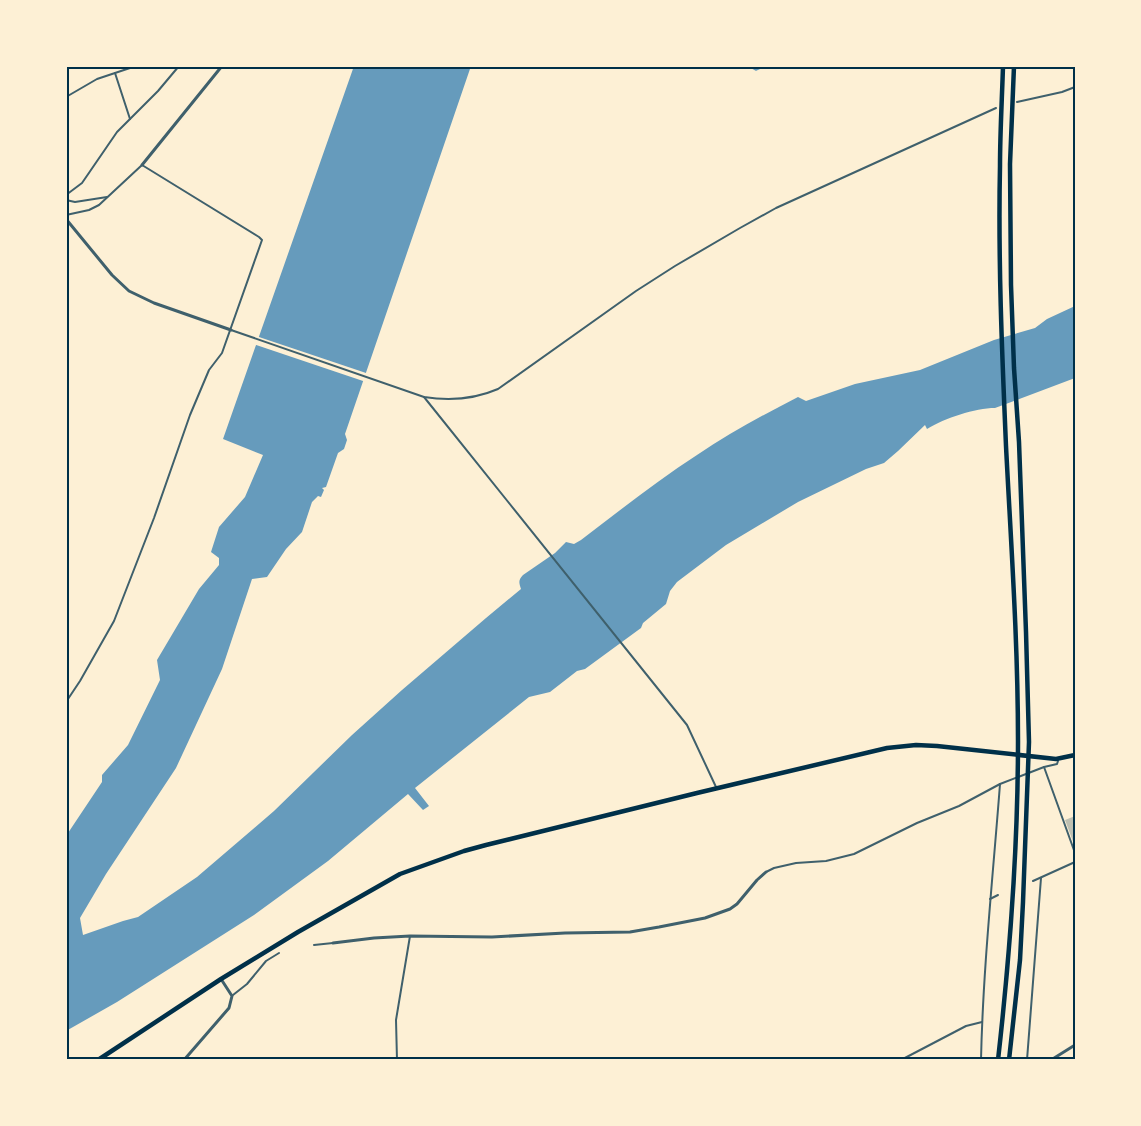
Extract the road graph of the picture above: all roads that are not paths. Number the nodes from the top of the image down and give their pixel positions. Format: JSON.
{"nodes":[{"id":1,"x":136,"y":66,"type":"edge"},
{"id":2,"x":179,"y":66,"type":"edge"},
{"id":3,"x":222,"y":66,"type":"edge"},
{"id":4,"x":1003,"y":66,"type":"edge"},
{"id":5,"x":1014,"y":66,"type":"edge"},
{"id":6,"x":115,"y":72,"type":"junction"},
{"id":7,"x":1075,"y":87,"type":"edge"},
{"id":8,"x":66,"y":97,"type":"edge"},
{"id":9,"x":1017,"y":102,"type":"dead end"},
{"id":10,"x":996,"y":108,"type":"dead end"},
{"id":11,"x":130,"y":119,"type":"junction"},
{"id":12,"x":142,"y":165,"type":"junction"},
{"id":13,"x":66,"y":195,"type":"edge"},
{"id":14,"x":110,"y":197,"type":"junction"},
{"id":15,"x":66,"y":200,"type":"edge"},
{"id":16,"x":66,"y":217,"type":"edge"},
{"id":17,"x":231,"y":330,"type":"junction"},
{"id":18,"x":424,"y":397,"type":"junction"},
{"id":19,"x":66,"y":702,"type":"edge"},
{"id":20,"x":1075,"y":755,"type":"edge"},
{"id":21,"x":1059,"y":758,"type":"junction"},
{"id":22,"x":1044,"y":767,"type":"junction"},
{"id":23,"x":1000,"y":784,"type":"junction"},
{"id":24,"x":717,"y":788,"type":"junction"},
{"id":25,"x":1075,"y":853,"type":"edge"},
{"id":26,"x":1075,"y":862,"type":"edge"},
{"id":27,"x":766,"y":872,"type":"joint"},
{"id":28,"x":1041,"y":878,"type":"junction"},
{"id":29,"x":1033,"y":880,"type":"dead end"},
{"id":30,"x":998,"y":895,"type":"dead end"},
{"id":31,"x":990,"y":899,"type":"junction"},
{"id":32,"x":410,"y":936,"type":"junction"},
{"id":33,"x":333,"y":943,"type":"joint"},
{"id":34,"x":314,"y":945,"type":"dead end"},
{"id":35,"x":279,"y":953,"type":"dead end"},
{"id":36,"x":221,"y":979,"type":"junction"},
{"id":37,"x":232,"y":996,"type":"junction"},
{"id":38,"x":1033,"y":999,"type":"junction"},
{"id":39,"x":1028,"y":1001,"type":"dead end"},
{"id":40,"x":982,"y":1022,"type":"junction"},
{"id":41,"x":1075,"y":1045,"type":"edge"},
{"id":42,"x":98,"y":1060,"type":"edge"},
{"id":43,"x":184,"y":1060,"type":"edge"},
{"id":44,"x":397,"y":1060,"type":"edge"},
{"id":45,"x":901,"y":1060,"type":"edge"},
{"id":46,"x":981,"y":1060,"type":"edge"},
{"id":47,"x":998,"y":1060,"type":"edge"},
{"id":48,"x":1009,"y":1060,"type":"edge"},
{"id":49,"x":1028,"y":1060,"type":"edge"},
{"id":50,"x":1051,"y":1060,"type":"edge"}],
"edges":[{"from":1,"to":6,"type":"street"},
{"from":2,"to":11,"type":"street"},
{"from":3,"to":12,"type":"street"},
{"from":4,"to":47,"type":"highway"},
{"from":5,"to":48,"type":"highway"},
{"from":6,"to":8,"type":"street"},
{"from":6,"to":11,"type":"street"},
{"from":7,"to":9,"type":"street"},
{"from":10,"to":18,"type":"street"},
{"from":11,"to":13,"type":"street"},
{"from":12,"to":14,"type":"street"},
{"from":12,"to":17,"type":"street"},
{"from":14,"to":15,"type":"street"},
{"from":14,"to":16,"type":"street"},
{"from":16,"to":17,"type":"street"},
{"from":17,"to":18,"type":"street"},
{"from":17,"to":19,"type":"street"},
{"from":18,"to":24,"type":"street"},
{"from":20,"to":21,"type":"highway"},
{"from":21,"to":22,"type":"street"},
{"from":21,"to":24,"type":"highway"},
{"from":22,"to":23,"type":"street"},
{"from":22,"to":25,"type":"street"},
{"from":23,"to":27,"type":"street"},
{"from":23,"to":31,"type":"street"},
{"from":24,"to":36,"type":"highway"},
{"from":26,"to":28,"type":"street"},
{"from":27,"to":32,"type":"street"},
{"from":28,"to":29,"type":"street"},
{"from":28,"to":38,"type":"street"},
{"from":30,"to":31,"type":"street"},
{"from":31,"to":40,"type":"street"},
{"from":32,"to":33,"type":"street"},
{"from":32,"to":44,"type":"street"},
{"from":33,"to":34,"type":"street"},
{"from":35,"to":37,"type":"street"},
{"from":36,"to":37,"type":"street"},
{"from":36,"to":42,"type":"highway"},
{"from":37,"to":43,"type":"street"},
{"from":38,"to":39,"type":"street"},
{"from":38,"to":49,"type":"street"},
{"from":40,"to":45,"type":"street"},
{"from":40,"to":46,"type":"street"},
{"from":41,"to":50,"type":"street"}]}
